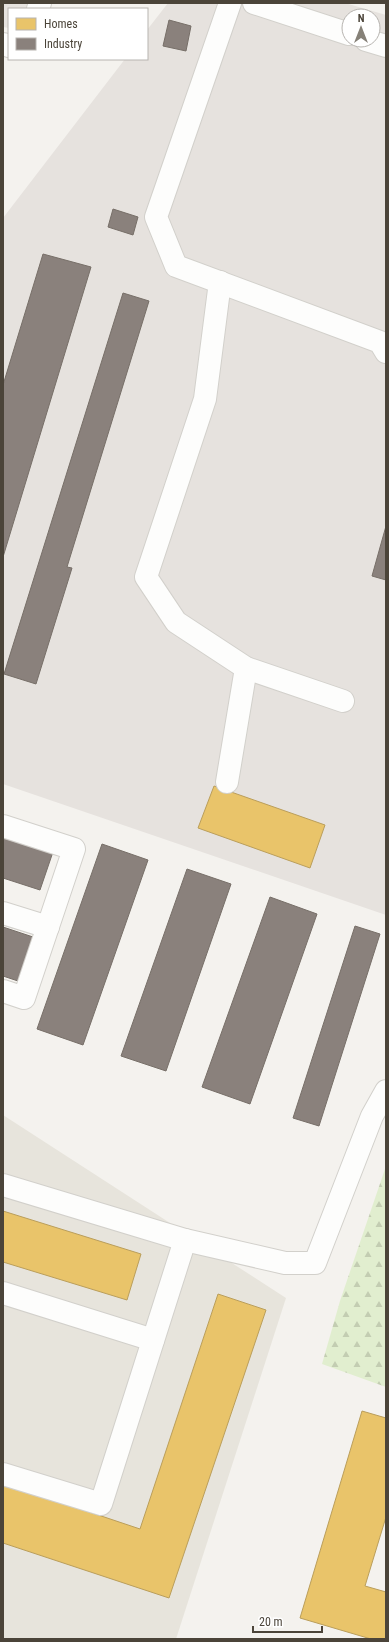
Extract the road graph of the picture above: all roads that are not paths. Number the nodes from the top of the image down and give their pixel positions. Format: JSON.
{"nodes":[{"id":1,"x":230,"y":3,"type":"edge"},
{"id":2,"x":254,"y":3,"type":"edge"},
{"id":3,"x":341,"y":31,"type":"edge"},
{"id":4,"x":220,"y":282,"type":"junction"},
{"id":5,"x":386,"y":352,"type":"edge"},
{"id":6,"x":246,"y":668,"type":"junction"},
{"id":7,"x":343,"y":701,"type":"dead end"},
{"id":8,"x":227,"y":782,"type":"dead end"},
{"id":9,"x":3,"y":826,"type":"edge"},
{"id":10,"x":3,"y":913,"type":"edge"},
{"id":11,"x":48,"y":927,"type":"junction"},
{"id":12,"x":3,"y":991,"type":"edge"},
{"id":13,"x":386,"y":1091,"type":"edge"},
{"id":14,"x":3,"y":1186,"type":"edge"},
{"id":15,"x":184,"y":1240,"type":"junction"},
{"id":16,"x":3,"y":1293,"type":"edge"},
{"id":17,"x":153,"y":1340,"type":"junction"},
{"id":18,"x":3,"y":1474,"type":"edge"}],
"edges":[{"from":1,"to":4,"type":"street"},
{"from":2,"to":3,"type":"street"},
{"from":4,"to":5,"type":"street"},
{"from":4,"to":6,"type":"street"},
{"from":6,"to":7,"type":"street"},
{"from":6,"to":8,"type":"street"},
{"from":9,"to":11,"type":"street"},
{"from":10,"to":11,"type":"street"},
{"from":11,"to":12,"type":"street"},
{"from":13,"to":15,"type":"street"},
{"from":14,"to":15,"type":"street"},
{"from":15,"to":17,"type":"street"},
{"from":16,"to":17,"type":"street"},
{"from":17,"to":18,"type":"street"}]}
